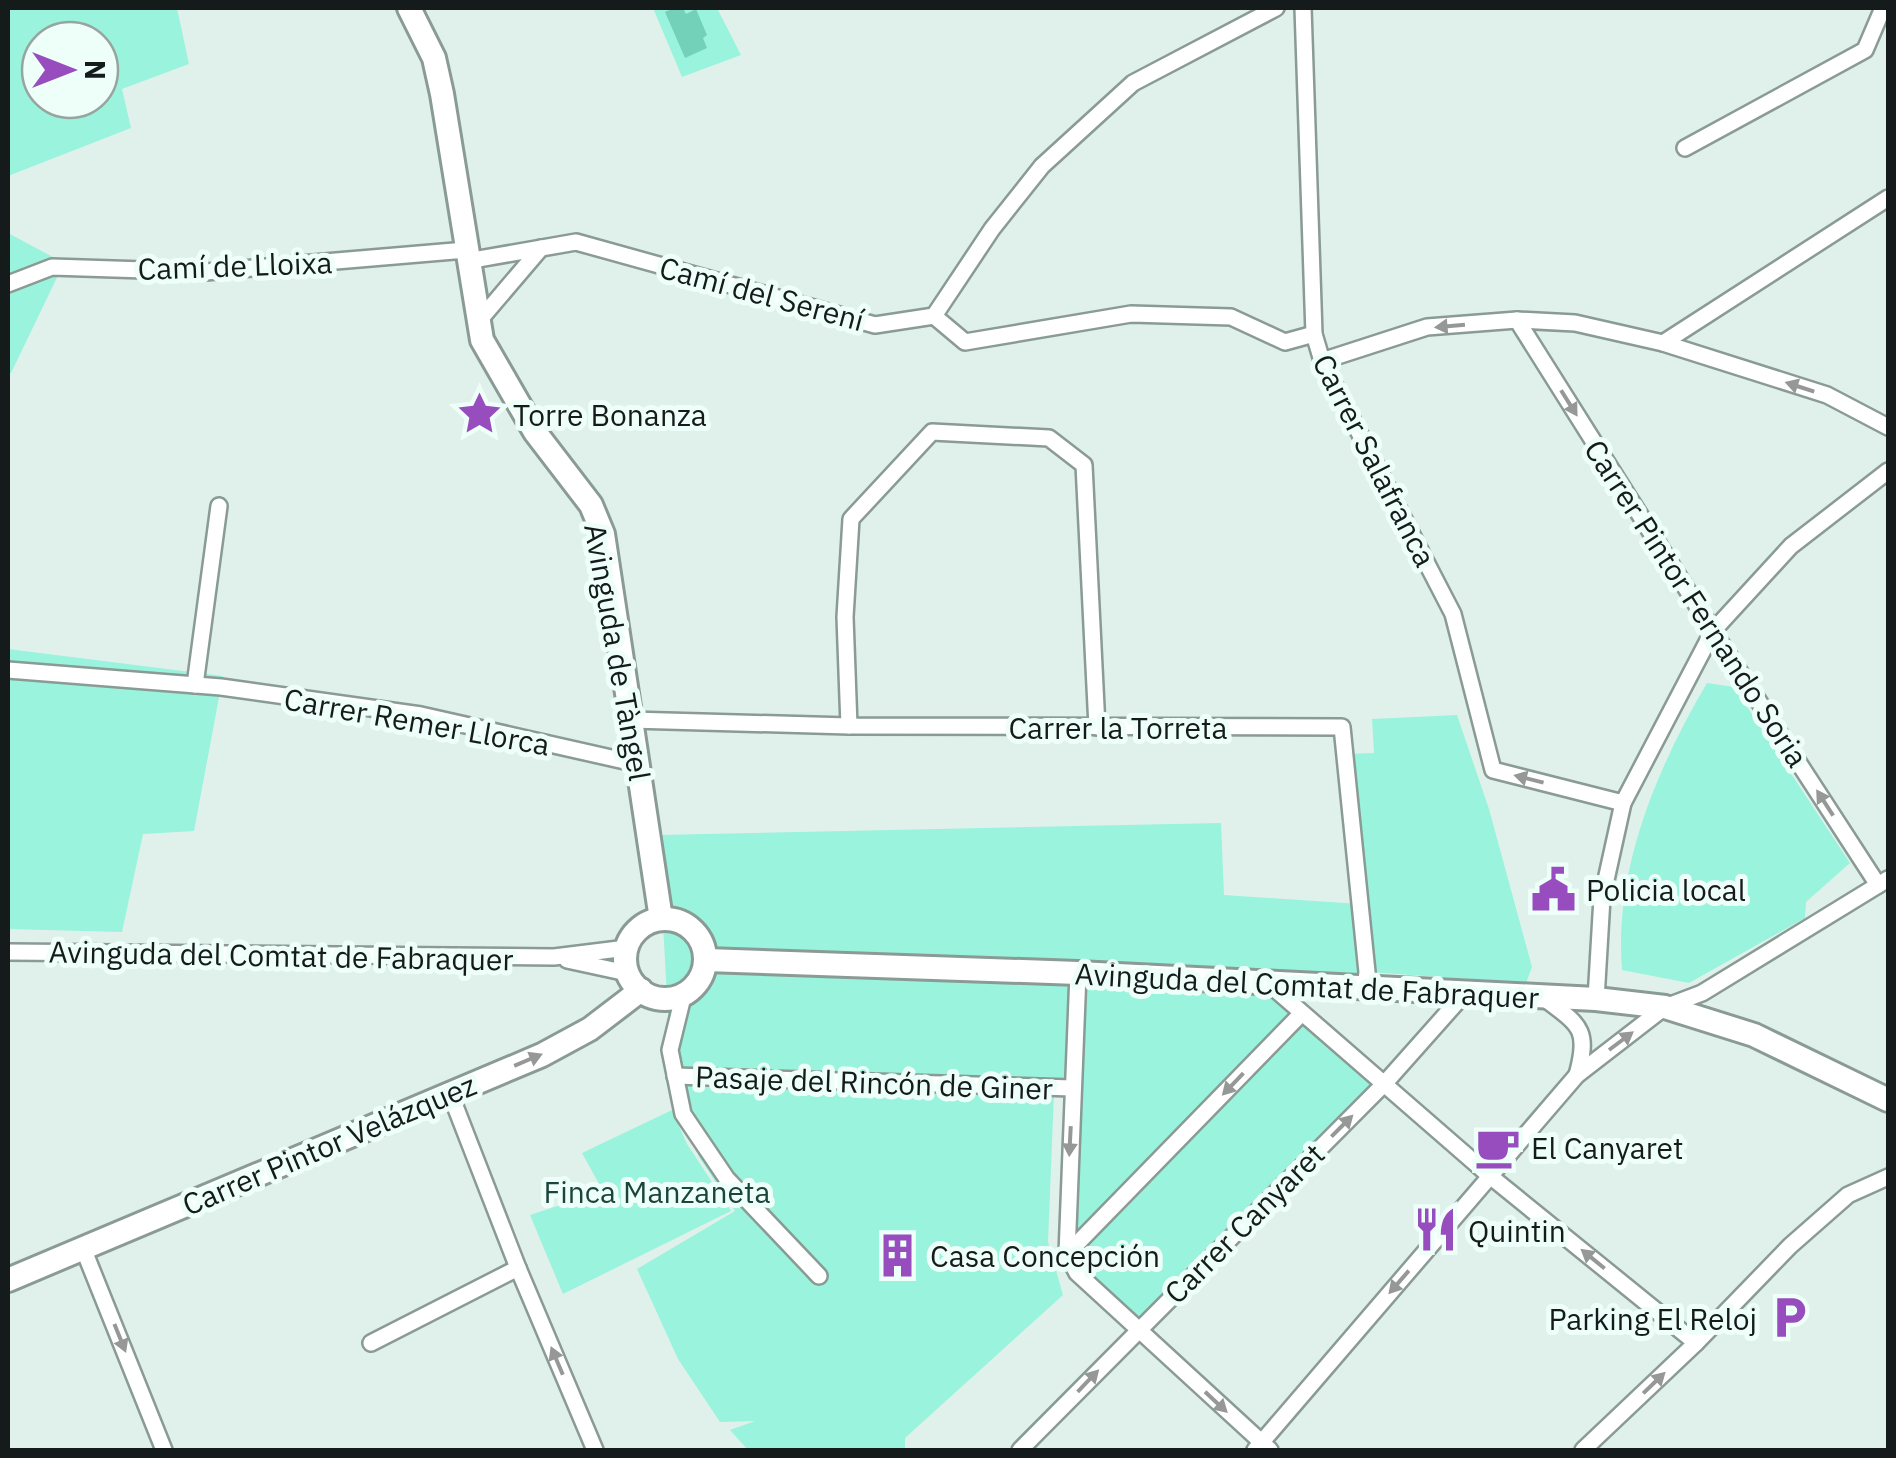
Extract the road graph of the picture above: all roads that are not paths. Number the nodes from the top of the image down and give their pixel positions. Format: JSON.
{"nodes":[{"id":1,"x":409,"y":8,"type":"edge"},
{"id":2,"x":1276,"y":8,"type":"edge"},
{"id":3,"x":1303,"y":8,"type":"edge"},
{"id":4,"x":1883,"y":8,"type":"edge"},
{"id":5,"x":1685,"y":148,"type":"dead end"},
{"id":6,"x":1888,"y":198,"type":"edge"},
{"id":7,"x":541,"y":248,"type":"junction"},
{"id":8,"x":467,"y":255,"type":"junction"},
{"id":9,"x":8,"y":284,"type":"edge"},
{"id":10,"x":934,"y":316,"type":"junction"},
{"id":11,"x":1517,"y":320,"type":"junction"},
{"id":12,"x":478,"y":322,"type":"junction"},
{"id":13,"x":1314,"y":334,"type":"junction"},
{"id":14,"x":1663,"y":342,"type":"junction"},
{"id":15,"x":1322,"y":361,"type":"junction"},
{"id":16,"x":1888,"y":427,"type":"edge"},
{"id":17,"x":1887,"y":474,"type":"edge"},
{"id":18,"x":220,"y":506,"type":"dead end"},
{"id":19,"x":1713,"y":632,"type":"junction"},
{"id":20,"x":8,"y":670,"type":"edge"},
{"id":21,"x":195,"y":685,"type":"junction"},
{"id":22,"x":631,"y":720,"type":"junction"},
{"id":23,"x":849,"y":726,"type":"junction"},
{"id":24,"x":1096,"y":727,"type":"junction"},
{"id":25,"x":638,"y":764,"type":"junction"},
{"id":26,"x":1623,"y":803,"type":"junction"},
{"id":27,"x":1883,"y":882,"type":"edge"},
{"id":28,"x":661,"y":918,"type":"junction"},
{"id":29,"x":627,"y":948,"type":"junction"},
{"id":30,"x":8,"y":952,"type":"edge"},
{"id":31,"x":554,"y":958,"type":"junction"},
{"id":32,"x":706,"y":960,"type":"junction"},
{"id":33,"x":1078,"y":974,"type":"junction"},
{"id":34,"x":634,"y":982,"type":"junction"},
{"id":35,"x":1268,"y":983,"type":"junction"},
{"id":36,"x":1364,"y":988,"type":"junction"},
{"id":37,"x":1465,"y":993,"type":"junction"},
{"id":38,"x":1542,"y":996,"type":"junction"},
{"id":39,"x":683,"y":997,"type":"junction"},
{"id":40,"x":1596,"y":999,"type":"junction"},
{"id":41,"x":1666,"y":1007,"type":"junction"},
{"id":42,"x":1301,"y":1014,"type":"junction"},
{"id":43,"x":1577,"y":1075,"type":"junction"},
{"id":44,"x":675,"y":1076,"type":"junction"},
{"id":45,"x":1384,"y":1083,"type":"junction"},
{"id":46,"x":1072,"y":1088,"type":"junction"},
{"id":47,"x":450,"y":1093,"type":"junction"},
{"id":48,"x":1888,"y":1100,"type":"edge"},
{"id":49,"x":1490,"y":1176,"type":"junction"},
{"id":50,"x":1888,"y":1176,"type":"edge"},
{"id":51,"x":84,"y":1248,"type":"junction"},
{"id":52,"x":1066,"y":1254,"type":"junction"},
{"id":53,"x":518,"y":1268,"type":"junction"},
{"id":54,"x":819,"y":1276,"type":"dead end"},
{"id":55,"x":8,"y":1280,"type":"edge"},
{"id":56,"x":1138,"y":1330,"type":"junction"},
{"id":57,"x":1696,"y":1342,"type":"junction"},
{"id":58,"x":370,"y":1343,"type":"dead end"},
{"id":59,"x":1262,"y":1448,"type":"edge"},
{"id":60,"x":164,"y":1450,"type":"edge"},
{"id":61,"x":595,"y":1450,"type":"edge"},
{"id":62,"x":1020,"y":1450,"type":"edge"},
{"id":63,"x":1583,"y":1450,"type":"edge"}],
"edges":[{"from":1,"to":8,"type":"street","name":"Avinguda de Tàngel"},
{"from":2,"to":10,"type":"street"},
{"from":3,"to":13,"type":"street","name":"Carrer Salafranca"},
{"from":4,"to":5,"type":"street"},
{"from":6,"to":14,"type":"street"},
{"from":7,"to":8,"type":"street","name":"Camí del Serení"},
{"from":7,"to":10,"type":"street","name":"Camí del Serení"},
{"from":7,"to":12,"type":"street"},
{"from":8,"to":9,"type":"street","name":"Camí de Lloixa"},
{"from":8,"to":12,"type":"street","name":"Avinguda de Tàngel"},
{"from":10,"to":13,"type":"street"},
{"from":11,"to":14,"type":"street"},
{"from":11,"to":15,"type":"street","one_way":true},
{"from":11,"to":19,"type":"street","name":"Carrer Pintor Fernando Soria","one_way":true},
{"from":12,"to":22,"type":"street","name":"Avinguda de Tàngel"},
{"from":13,"to":15,"type":"street","name":"Carrer Salafranca"},
{"from":16,"to":14,"type":"street","one_way":true},
{"from":26,"to":15,"type":"street","name":"Carrer Salafranca","one_way":true},
{"from":17,"to":19,"type":"street"},
{"from":18,"to":21,"type":"street"},
{"from":19,"to":26,"type":"street"},
{"from":27,"to":19,"type":"street","name":"Carrer Pintor Fernando Soria","one_way":true},
{"from":20,"to":21,"type":"street","name":"Carrer Remer Llorca"},
{"from":21,"to":25,"type":"street","name":"Carrer Remer Llorca"},
{"from":22,"to":23,"type":"street","name":"Carrer la Torreta"},
{"from":22,"to":25,"type":"street","name":"Avinguda de Tàngel"},
{"from":23,"to":24,"type":"street","name":"Carrer la Torreta"},
{"from":23,"to":24,"type":"street"},
{"from":24,"to":36,"type":"street","name":"Carrer la Torreta"},
{"from":25,"to":28,"type":"street","name":"Avinguda de Tàngel"},
{"from":26,"to":40,"type":"street"},
{"from":27,"to":41,"type":"street"},
{"from":28,"to":29,"type":"street"},
{"from":28,"to":32,"type":"street"},
{"from":29,"to":31,"type":"street","name":"Avinguda del Comtat de Fabraquer"},
{"from":29,"to":34,"type":"street"},
{"from":30,"to":31,"type":"street","name":"Avinguda del Comtat de Fabraquer"},
{"from":31,"to":34,"type":"street","name":"Avinguda del Comtat de Fabraquer"},
{"from":32,"to":33,"type":"street","name":"Avinguda del Comtat de Fabraquer"},
{"from":32,"to":39,"type":"street"},
{"from":33,"to":35,"type":"street","name":"Avinguda del Comtat de Fabraquer"},
{"from":33,"to":46,"type":"street"},
{"from":34,"to":39,"type":"street"},
{"from":47,"to":34,"type":"street","name":"Carrer Pintor Velázquez","one_way":true},
{"from":35,"to":36,"type":"street","name":"Avinguda del Comtat de Fabraquer"},
{"from":35,"to":42,"type":"street"},
{"from":36,"to":37,"type":"street","name":"Avinguda del Comtat de Fabraquer"},
{"from":37,"to":38,"type":"street","name":"Avinguda del Comtat de Fabraquer"},
{"from":37,"to":45,"type":"street","name":"Carrer Canyaret"},
{"from":38,"to":40,"type":"street","name":"Avinguda del Comtat de Fabraquer"},
{"from":38,"to":43,"type":"street"},
{"from":39,"to":44,"type":"street"},
{"from":40,"to":41,"type":"street","name":"Avinguda del Comtat de Fabraquer"},
{"from":43,"to":41,"type":"street","one_way":true},
{"from":41,"to":48,"type":"street","name":"Avinguda del Comtat de Fabraquer"},
{"from":42,"to":45,"type":"street"},
{"from":42,"to":52,"type":"street","one_way":true},
{"from":43,"to":49,"type":"street"},
{"from":44,"to":46,"type":"street","name":"Pasaje del Rincón de Giner"},
{"from":44,"to":54,"type":"street"},
{"from":45,"to":49,"type":"street"},
{"from":56,"to":45,"type":"street","name":"Carrer Canyaret","one_way":true},
{"from":46,"to":52,"type":"street","one_way":true},
{"from":47,"to":51,"type":"street","name":"Carrer Pintor Velázquez"},
{"from":47,"to":53,"type":"street"},
{"from":57,"to":49,"type":"street","one_way":true},
{"from":49,"to":59,"type":"street","one_way":true},
{"from":50,"to":57,"type":"street"},
{"from":51,"to":55,"type":"street","name":"Carrer Pintor Velázquez"},
{"from":51,"to":60,"type":"street","one_way":true},
{"from":52,"to":56,"type":"street"},
{"from":53,"to":58,"type":"street"},
{"from":61,"to":53,"type":"street","one_way":true},
{"from":56,"to":59,"type":"street","one_way":true},
{"from":62,"to":56,"type":"street","name":"Carrer Canyaret","one_way":true},
{"from":63,"to":57,"type":"street","one_way":true}]}
